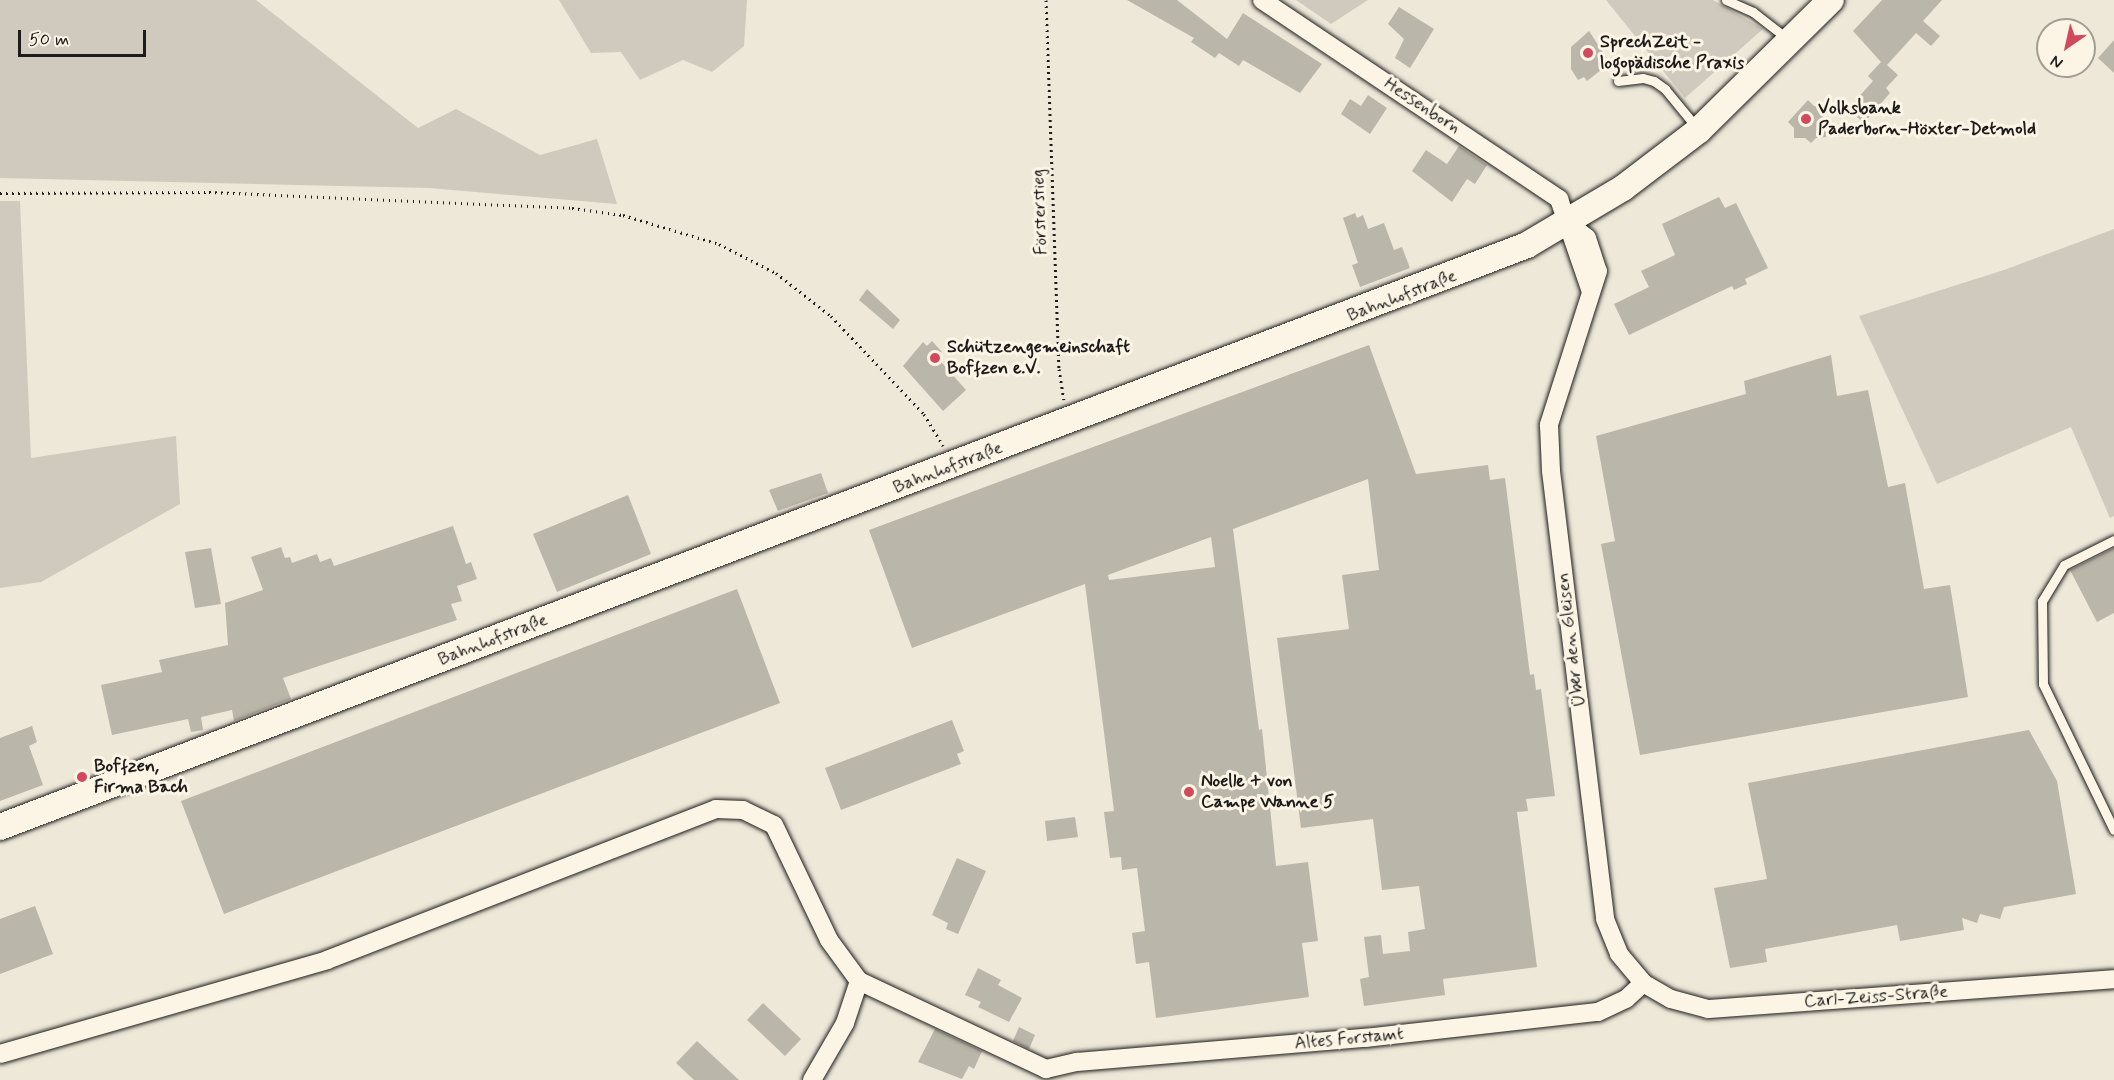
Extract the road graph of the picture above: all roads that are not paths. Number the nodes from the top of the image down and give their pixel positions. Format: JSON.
{"nodes":[{"id":1,"x":1262,"y":0,"type":"edge"},
{"id":2,"x":1726,"y":0,"type":"edge"},
{"id":3,"x":1820,"y":7,"type":"edge"},
{"id":4,"x":1791,"y":42,"type":"junction"},
{"id":5,"x":1618,"y":81,"type":"dead end"},
{"id":6,"x":1699,"y":130,"type":"junction"},
{"id":7,"x":1568,"y":223,"type":"junction"},
{"id":8,"x":2114,"y":540,"type":"edge"},
{"id":9,"x":0,"y":827,"type":"edge"},
{"id":10,"x":2114,"y":830,"type":"edge"},
{"id":11,"x":2114,"y":979,"type":"edge"},
{"id":12,"x":859,"y":981,"type":"junction"},
{"id":13,"x":1643,"y":983,"type":"junction"},
{"id":14,"x":0,"y":1054,"type":"edge"},
{"id":15,"x":812,"y":1080,"type":"edge"}],
"edges":[{"from":1,"to":7,"type":"street","name":"Hessenborn"},
{"from":2,"to":4,"type":"lane"},
{"from":3,"to":4,"type":"main road","name":"Bahnhofstraße"},
{"from":4,"to":6,"type":"main road","name":"Bahnhofstraße"},
{"from":5,"to":6,"type":"lane"},
{"from":6,"to":7,"type":"main road","name":"Bahnhofstraße"},
{"from":7,"to":9,"type":"main road","name":"Bahnhofstraße"},
{"from":7,"to":13,"type":"street","name":"Über den Gleisen"},
{"from":8,"to":10,"type":"lane"},
{"from":11,"to":13,"type":"street","name":"Carl-Zeiss-Straße"},
{"from":12,"to":13,"type":"street","name":"Altes Forstamt"},
{"from":12,"to":14,"type":"street"},
{"from":12,"to":15,"type":"street"}]}
